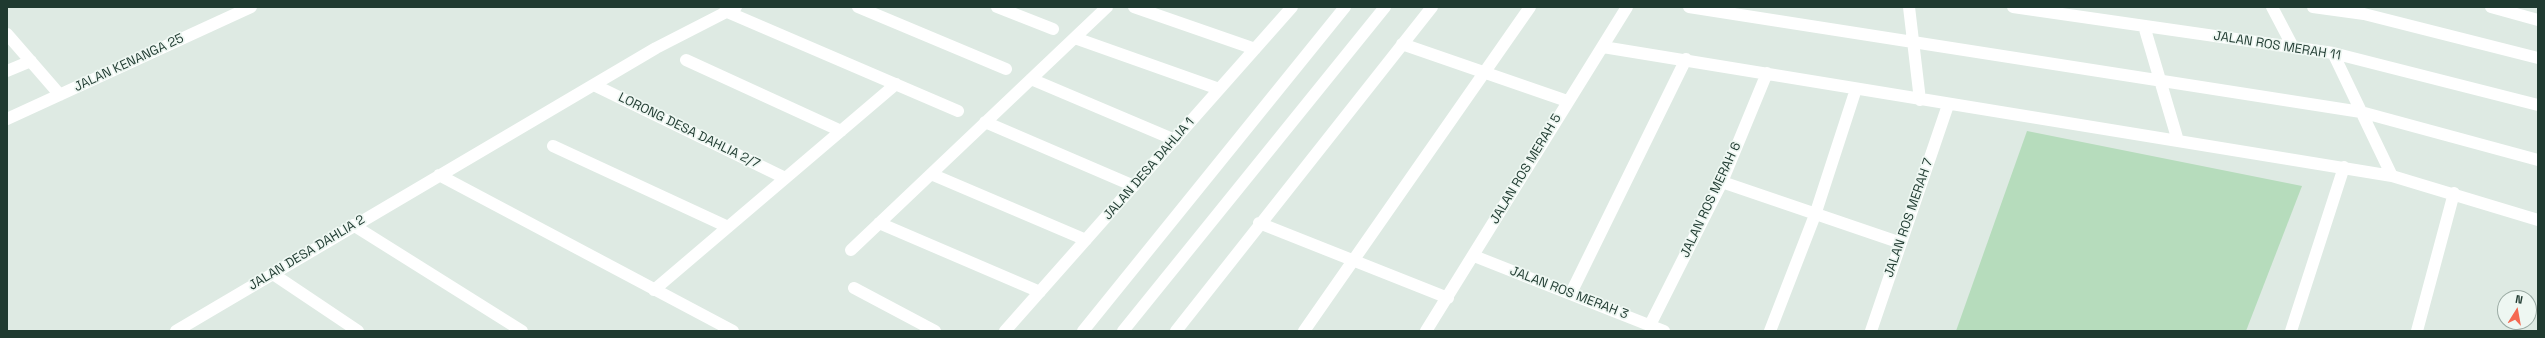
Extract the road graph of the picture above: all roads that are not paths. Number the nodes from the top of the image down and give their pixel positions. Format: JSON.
{"nodes":[{"id":1,"x":251,"y":7,"type":"edge"},
{"id":2,"x":858,"y":7,"type":"edge"},
{"id":3,"x":997,"y":7,"type":"edge"},
{"id":4,"x":1108,"y":7,"type":"edge"},
{"id":5,"x":1134,"y":7,"type":"edge"},
{"id":6,"x":1344,"y":7,"type":"edge"},
{"id":7,"x":1385,"y":7,"type":"edge"},
{"id":8,"x":1432,"y":7,"type":"edge"},
{"id":9,"x":1530,"y":7,"type":"edge"},
{"id":10,"x":1627,"y":7,"type":"edge"},
{"id":11,"x":1689,"y":7,"type":"edge"},
{"id":12,"x":1909,"y":7,"type":"edge"},
{"id":13,"x":2013,"y":7,"type":"edge"},
{"id":14,"x":2272,"y":7,"type":"edge"},
{"id":15,"x":2313,"y":7,"type":"edge"},
{"id":16,"x":2491,"y":7,"type":"edge"},
{"id":17,"x":1287,"y":8,"type":"edge"},
{"id":18,"x":238,"y":9,"type":"edge"},
{"id":19,"x":731,"y":9,"type":"edge"},
{"id":20,"x":2538,"y":20,"type":"edge"},
{"id":21,"x":2144,"y":26,"type":"junction"},
{"id":22,"x":1053,"y":29,"type":"dead end"},
{"id":23,"x":7,"y":34,"type":"edge"},
{"id":24,"x":1075,"y":38,"type":"junction"},
{"id":25,"x":1913,"y":43,"type":"junction"},
{"id":26,"x":1402,"y":44,"type":"junction"},
{"id":27,"x":1603,"y":46,"type":"junction"},
{"id":28,"x":2293,"y":47,"type":"junction"},
{"id":29,"x":1255,"y":49,"type":"junction"},
{"id":30,"x":2333,"y":53,"type":"junction"},
{"id":31,"x":2538,"y":58,"type":"edge"},
{"id":32,"x":1686,"y":59,"type":"junction"},
{"id":33,"x":686,"y":60,"type":"dead end"},
{"id":34,"x":31,"y":61,"type":"junction"},
{"id":35,"x":1006,"y":69,"type":"dead end"},
{"id":36,"x":7,"y":72,"type":"edge"},
{"id":37,"x":1486,"y":73,"type":"junction"},
{"id":38,"x":1768,"y":73,"type":"junction"},
{"id":39,"x":1031,"y":79,"type":"junction"},
{"id":40,"x":2161,"y":83,"type":"junction"},
{"id":41,"x":896,"y":84,"type":"junction"},
{"id":42,"x":594,"y":85,"type":"junction"},
{"id":43,"x":1856,"y":89,"type":"junction"},
{"id":44,"x":1219,"y":90,"type":"junction"},
{"id":45,"x":60,"y":95,"type":"junction"},
{"id":46,"x":1920,"y":100,"type":"junction"},
{"id":47,"x":1567,"y":101,"type":"junction"},
{"id":48,"x":1948,"y":105,"type":"junction"},
{"id":49,"x":2538,"y":105,"type":"edge"},
{"id":50,"x":958,"y":111,"type":"dead end"},
{"id":51,"x":2361,"y":112,"type":"junction"},
{"id":52,"x":7,"y":119,"type":"edge"},
{"id":53,"x":985,"y":122,"type":"junction"},
{"id":54,"x":841,"y":131,"type":"junction"},
{"id":55,"x":1175,"y":140,"type":"junction"},
{"id":56,"x":2178,"y":141,"type":"junction"},
{"id":57,"x":553,"y":146,"type":"dead end"},
{"id":58,"x":2538,"y":160,"type":"edge"},
{"id":59,"x":2344,"y":167,"type":"junction"},
{"id":60,"x":931,"y":174,"type":"junction"},
{"id":61,"x":439,"y":175,"type":"junction"},
{"id":62,"x":2392,"y":176,"type":"junction"},
{"id":63,"x":785,"y":178,"type":"junction"},
{"id":64,"x":1722,"y":182,"type":"junction"},
{"id":65,"x":1134,"y":186,"type":"junction"},
{"id":66,"x":2454,"y":193,"type":"junction"},
{"id":67,"x":1815,"y":215,"type":"junction"},
{"id":68,"x":2538,"y":220,"type":"edge"},
{"id":69,"x":879,"y":223,"type":"junction"},
{"id":70,"x":1259,"y":223,"type":"junction"},
{"id":71,"x":354,"y":225,"type":"junction"},
{"id":72,"x":728,"y":227,"type":"junction"},
{"id":73,"x":1086,"y":240,"type":"junction"},
{"id":74,"x":1901,"y":243,"type":"junction"},
{"id":75,"x":851,"y":250,"type":"dead end"},
{"id":76,"x":1474,"y":256,"type":"junction"},
{"id":77,"x":1354,"y":261,"type":"junction"},
{"id":78,"x":273,"y":274,"type":"junction"},
{"id":79,"x":854,"y":288,"type":"dead end"},
{"id":80,"x":654,"y":290,"type":"junction"},
{"id":81,"x":1040,"y":292,"type":"junction"},
{"id":82,"x":1571,"y":293,"type":"junction"},
{"id":83,"x":1448,"y":298,"type":"junction"},
{"id":84,"x":1650,"y":325,"type":"junction"},
{"id":85,"x":177,"y":331,"type":"edge"},
{"id":86,"x":358,"y":331,"type":"edge"},
{"id":87,"x":522,"y":331,"type":"edge"},
{"id":88,"x":733,"y":331,"type":"edge"},
{"id":89,"x":936,"y":331,"type":"edge"},
{"id":90,"x":1005,"y":331,"type":"edge"},
{"id":91,"x":1083,"y":331,"type":"edge"},
{"id":92,"x":1123,"y":331,"type":"edge"},
{"id":93,"x":1176,"y":331,"type":"edge"},
{"id":94,"x":1304,"y":331,"type":"edge"},
{"id":95,"x":1426,"y":331,"type":"edge"},
{"id":96,"x":1664,"y":331,"type":"edge"},
{"id":97,"x":1770,"y":331,"type":"edge"},
{"id":98,"x":1871,"y":331,"type":"edge"},
{"id":99,"x":2291,"y":331,"type":"edge"},
{"id":100,"x":2417,"y":331,"type":"edge"}],
"edges":[{"from":1,"to":18,"type":"street","name":"JALAN KENANGA 25"},
{"from":2,"to":35,"type":"street"},
{"from":3,"to":22,"type":"street"},
{"from":4,"to":24,"type":"street"},
{"from":5,"to":29,"type":"street"},
{"from":6,"to":91,"type":"street"},
{"from":7,"to":92,"type":"street"},
{"from":8,"to":26,"type":"street"},
{"from":9,"to":37,"type":"street"},
{"from":10,"to":27,"type":"street","name":"JALAN ROS MERAH 5"},
{"from":11,"to":25,"type":"street"},
{"from":12,"to":25,"type":"street"},
{"from":13,"to":21,"type":"street","name":"JALAN ROS MERAH 11"},
{"from":14,"to":28,"type":"street"},
{"from":15,"to":31,"type":"street"},
{"from":16,"to":20,"type":"street"},
{"from":17,"to":29,"type":"street","name":"JALAN DESA DAHLIA 1"},
{"from":18,"to":45,"type":"street","name":"JALAN KENANGA 25"},
{"from":19,"to":41,"type":"street"},
{"from":19,"to":42,"type":"street","name":"JALAN DESA DAHLIA 2"},
{"from":21,"to":28,"type":"street","name":"JALAN ROS MERAH 11"},
{"from":21,"to":40,"type":"street"},
{"from":23,"to":34,"type":"street"},
{"from":24,"to":39,"type":"street"},
{"from":24,"to":44,"type":"street"},
{"from":25,"to":40,"type":"street"},
{"from":25,"to":46,"type":"street"},
{"from":26,"to":37,"type":"street"},
{"from":26,"to":70,"type":"street"},
{"from":27,"to":32,"type":"street"},
{"from":27,"to":47,"type":"street","name":"JALAN ROS MERAH 5"},
{"from":28,"to":30,"type":"street","name":"JALAN ROS MERAH 11"},
{"from":29,"to":44,"type":"street","name":"JALAN DESA DAHLIA 1"},
{"from":30,"to":49,"type":"street","name":"JALAN ROS MERAH 11"},
{"from":30,"to":51,"type":"street"},
{"from":32,"to":38,"type":"street"},
{"from":32,"to":82,"type":"street"},
{"from":33,"to":54,"type":"street"},
{"from":34,"to":36,"type":"street"},
{"from":34,"to":45,"type":"street"},
{"from":37,"to":47,"type":"street"},
{"from":37,"to":77,"type":"street"},
{"from":38,"to":43,"type":"street"},
{"from":38,"to":64,"type":"street","name":"JALAN ROS MERAH 6"},
{"from":39,"to":53,"type":"street"},
{"from":39,"to":55,"type":"street"},
{"from":40,"to":51,"type":"street"},
{"from":40,"to":56,"type":"street"},
{"from":41,"to":50,"type":"street"},
{"from":41,"to":54,"type":"street"},
{"from":42,"to":61,"type":"street","name":"JALAN DESA DAHLIA 2"},
{"from":42,"to":63,"type":"street","name":"LORONG DESA DAHLIA 2/7"},
{"from":43,"to":46,"type":"street"},
{"from":43,"to":67,"type":"street"},
{"from":44,"to":55,"type":"street","name":"JALAN DESA DAHLIA 1"},
{"from":45,"to":52,"type":"street","name":"JALAN KENANGA 25"},
{"from":46,"to":48,"type":"street"},
{"from":47,"to":76,"type":"street","name":"JALAN ROS MERAH 5"},
{"from":48,"to":56,"type":"street"},
{"from":48,"to":74,"type":"street","name":"JALAN ROS MERAH 7"},
{"from":51,"to":58,"type":"street"},
{"from":51,"to":62,"type":"street"},
{"from":53,"to":60,"type":"street"},
{"from":53,"to":65,"type":"street"},
{"from":54,"to":63,"type":"street"},
{"from":55,"to":65,"type":"street","name":"JALAN DESA DAHLIA 1"},
{"from":56,"to":59,"type":"street"},
{"from":57,"to":72,"type":"street"},
{"from":59,"to":62,"type":"street"},
{"from":59,"to":99,"type":"street"},
{"from":60,"to":69,"type":"street"},
{"from":60,"to":73,"type":"street"},
{"from":61,"to":71,"type":"street","name":"JALAN DESA DAHLIA 2"},
{"from":61,"to":80,"type":"street"},
{"from":62,"to":66,"type":"street"},
{"from":63,"to":72,"type":"street"},
{"from":64,"to":67,"type":"street"},
{"from":64,"to":84,"type":"street","name":"JALAN ROS MERAH 6"},
{"from":65,"to":73,"type":"street","name":"JALAN DESA DAHLIA 1"},
{"from":66,"to":68,"type":"street"},
{"from":66,"to":100,"type":"street"},
{"from":67,"to":74,"type":"street"},
{"from":67,"to":97,"type":"street"},
{"from":69,"to":75,"type":"street"},
{"from":69,"to":81,"type":"street"},
{"from":70,"to":77,"type":"street"},
{"from":70,"to":93,"type":"street"},
{"from":71,"to":78,"type":"street","name":"JALAN DESA DAHLIA 2"},
{"from":71,"to":87,"type":"street"},
{"from":72,"to":80,"type":"street"},
{"from":73,"to":81,"type":"street","name":"JALAN DESA DAHLIA 1"},
{"from":74,"to":98,"type":"street","name":"JALAN ROS MERAH 7"},
{"from":76,"to":82,"type":"street","name":"JALAN ROS MERAH 3"},
{"from":76,"to":83,"type":"street","name":"JALAN ROS MERAH 5"},
{"from":77,"to":83,"type":"street"},
{"from":77,"to":94,"type":"street"},
{"from":78,"to":85,"type":"street","name":"JALAN DESA DAHLIA 2"},
{"from":78,"to":86,"type":"street"},
{"from":79,"to":89,"type":"street"},
{"from":80,"to":88,"type":"street"},
{"from":81,"to":90,"type":"street","name":"JALAN DESA DAHLIA 1"},
{"from":82,"to":84,"type":"street","name":"JALAN ROS MERAH 3"},
{"from":83,"to":95,"type":"street","name":"JALAN ROS MERAH 5"},
{"from":84,"to":96,"type":"street","name":"JALAN ROS MERAH 3"}]}
